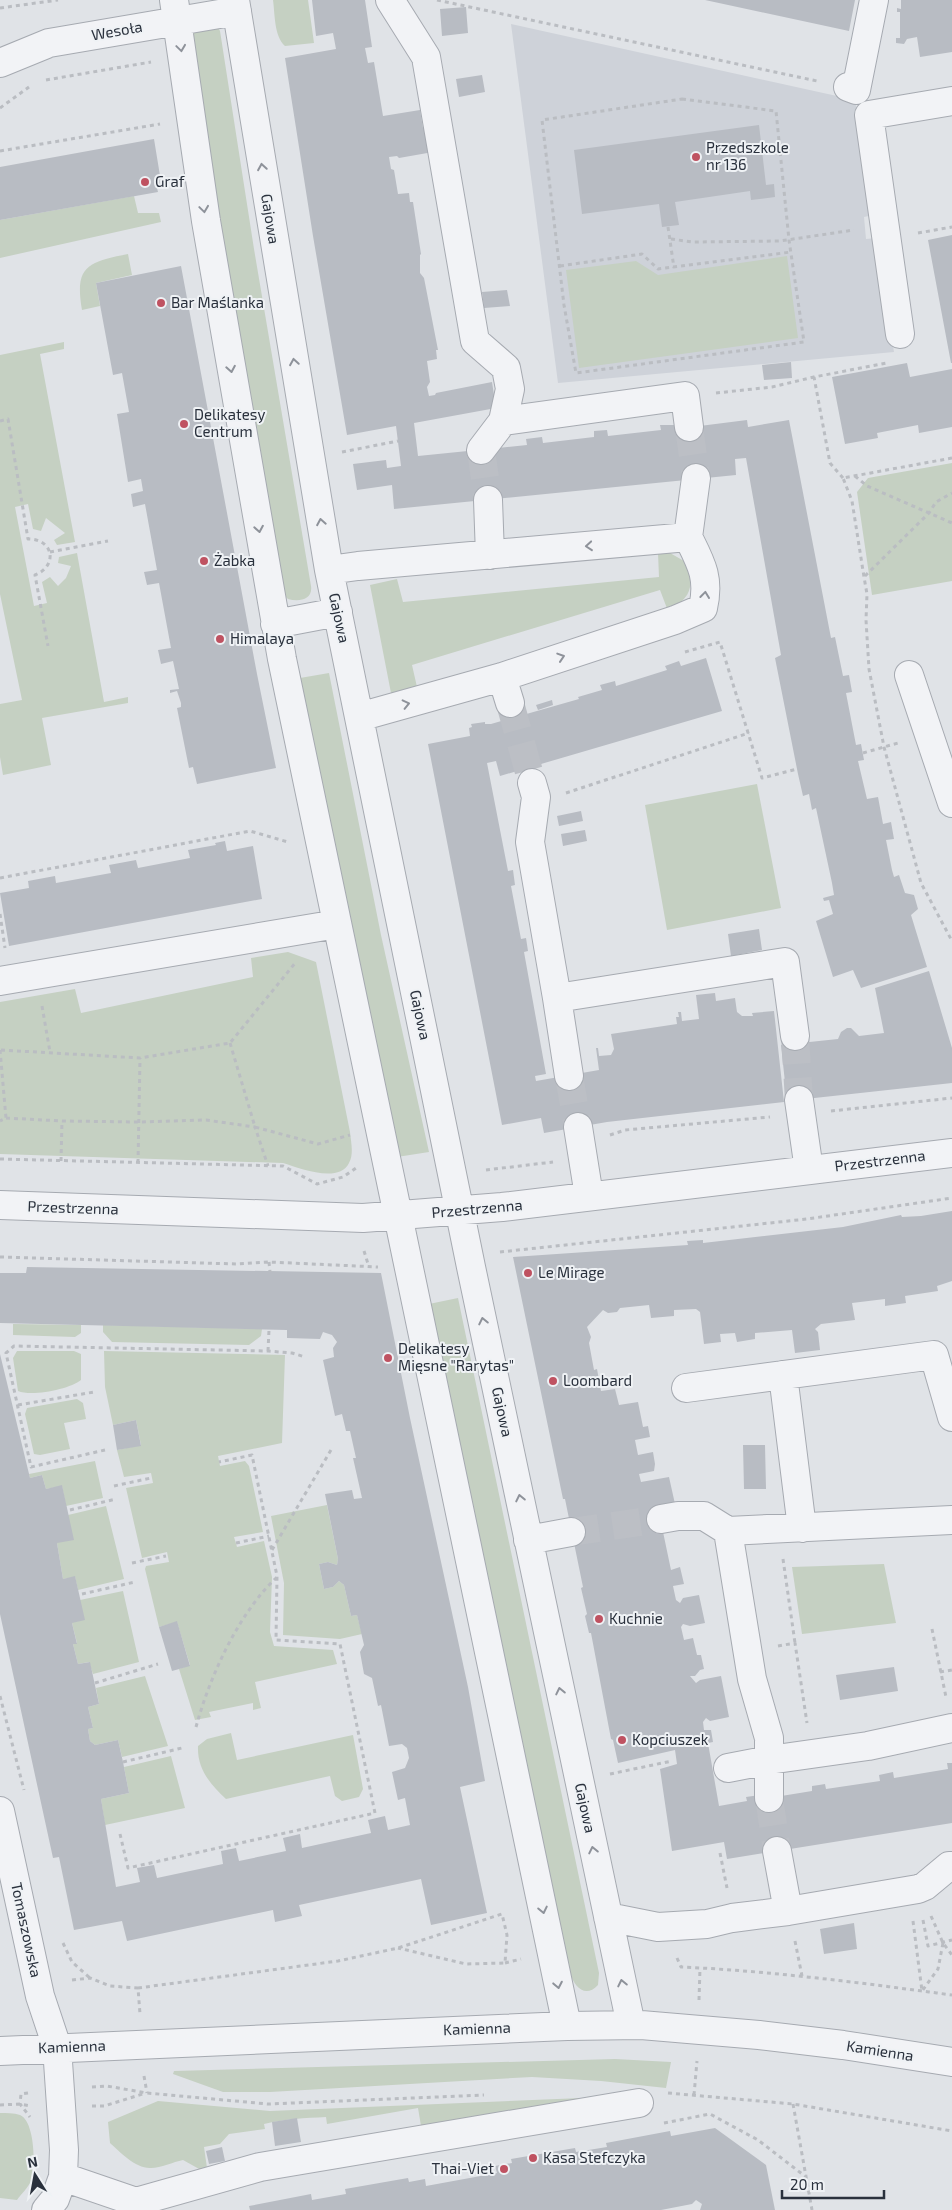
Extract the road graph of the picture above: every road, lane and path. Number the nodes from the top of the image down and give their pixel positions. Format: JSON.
{"nodes":[{"id":1,"x":58,"y":0,"type":"edge"},
{"id":2,"x":390,"y":0,"type":"edge"},
{"id":3,"x":437,"y":0,"type":"edge"},
{"id":4,"x":874,"y":0,"type":"edge"},
{"id":5,"x":236,"y":5,"type":"edge"},
{"id":6,"x":0,"y":8,"type":"edge"},
{"id":7,"x":175,"y":10,"type":"edge"},
{"id":8,"x":142,"y":26,"type":"junction"},
{"id":9,"x":151,"y":62,"type":"junction"},
{"id":10,"x":0,"y":63,"type":"edge"},
{"id":11,"x":155,"y":66,"type":"dead end"},
{"id":12,"x":852,"y":88,"type":"junction"},
{"id":13,"x":952,"y":100,"type":"edge"},
{"id":14,"x":0,"y":108,"type":"edge"},
{"id":15,"x":869,"y":115,"type":"junction"},
{"id":16,"x":168,"y":123,"type":"dead end"},
{"id":17,"x":0,"y":151,"type":"edge"},
{"id":18,"x":885,"y":224,"type":"junction"},
{"id":19,"x":668,"y":227,"type":"dead end"},
{"id":20,"x":671,"y":240,"type":"junction"},
{"id":21,"x":789,"y":240,"type":"junction"},
{"id":22,"x":791,"y":252,"type":"junction"},
{"id":23,"x":560,"y":266,"type":"junction"},
{"id":24,"x":674,"y":268,"type":"junction"},
{"id":25,"x":900,"y":334,"type":"dead end"},
{"id":26,"x":896,"y":361,"type":"dead end"},
{"id":27,"x":814,"y":377,"type":"junction"},
{"id":28,"x":685,"y":396,"type":"junction"},
{"id":29,"x":0,"y":421,"type":"edge"},
{"id":30,"x":503,"y":421,"type":"junction"},
{"id":31,"x":689,"y":427,"type":"tunnel mouth"},
{"id":32,"x":481,"y":450,"type":"dead end"},
{"id":33,"x":855,"y":476,"type":"dead end"},
{"id":34,"x":696,"y":478,"type":"tunnel mouth"},
{"id":35,"x":843,"y":478,"type":"dead end"},
{"id":36,"x":952,"y":493,"type":"edge"},
{"id":37,"x":488,"y":500,"type":"tunnel mouth"},
{"id":38,"x":929,"y":513,"type":"junction"},
{"id":39,"x":952,"y":523,"type":"edge"},
{"id":40,"x":688,"y":536,"type":"junction"},
{"id":41,"x":108,"y":541,"type":"dead end"},
{"id":42,"x":50,"y":552,"type":"junction"},
{"id":43,"x":490,"y":555,"type":"junction"},
{"id":44,"x":329,"y":570,"type":"junction"},
{"id":45,"x":864,"y":577,"type":"dead end"},
{"id":46,"x":338,"y":612,"type":"junction"},
{"id":47,"x":275,"y":624,"type":"junction"},
{"id":48,"x":48,"y":646,"type":"dead end"},
{"id":49,"x":682,"y":653,"type":"dead end"},
{"id":50,"x":909,"y":675,"type":"dead end"},
{"id":51,"x":502,"y":677,"type":"junction"},
{"id":52,"x":510,"y":703,"type":"tunnel mouth"},
{"id":53,"x":359,"y":717,"type":"junction"},
{"id":54,"x":749,"y":733,"type":"junction"},
{"id":55,"x":797,"y":770,"type":"dead end"},
{"id":56,"x":532,"y":783,"type":"tunnel mouth"},
{"id":57,"x":566,"y":794,"type":"dead end"},
{"id":58,"x":952,"y":802,"type":"edge"},
{"id":59,"x":297,"y":844,"type":"dead end"},
{"id":60,"x":0,"y":878,"type":"edge"},
{"id":61,"x":325,"y":926,"type":"junction"},
{"id":62,"x":0,"y":981,"type":"edge"},
{"id":63,"x":557,"y":998,"type":"junction"},
{"id":64,"x":795,"y":1036,"type":"tunnel mouth"},
{"id":65,"x":230,"y":1043,"type":"junction"},
{"id":66,"x":1,"y":1050,"type":"edge"},
{"id":67,"x":140,"y":1058,"type":"junction"},
{"id":68,"x":569,"y":1076,"type":"tunnel mouth"},
{"id":69,"x":952,"y":1098,"type":"edge"},
{"id":70,"x":800,"y":1107,"type":"junction"},
{"id":71,"x":6,"y":1118,"type":"junction"},
{"id":72,"x":0,"y":1121,"type":"edge"},
{"id":73,"x":62,"y":1121,"type":"junction"},
{"id":74,"x":139,"y":1122,"type":"junction"},
{"id":75,"x":255,"y":1127,"type":"junction"},
{"id":76,"x":356,"y":1134,"type":"dead end"},
{"id":77,"x":580,"y":1137,"type":"junction"},
{"id":78,"x":952,"y":1153,"type":"edge"},
{"id":79,"x":0,"y":1159,"type":"edge"},
{"id":80,"x":357,"y":1161,"type":"dead end"},
{"id":81,"x":61,"y":1162,"type":"junction"},
{"id":82,"x":138,"y":1163,"type":"junction"},
{"id":83,"x":268,"y":1166,"type":"junction"},
{"id":84,"x":486,"y":1170,"type":"dead end"},
{"id":85,"x":809,"y":1170,"type":"junction"},
{"id":86,"x":589,"y":1196,"type":"junction"},
{"id":87,"x":952,"y":1198,"type":"edge"},
{"id":88,"x":0,"y":1205,"type":"edge"},
{"id":89,"x":461,"y":1211,"type":"junction"},
{"id":90,"x":397,"y":1216,"type":"junction"},
{"id":91,"x":0,"y":1257,"type":"edge"},
{"id":92,"x":270,"y":1262,"type":"junction"},
{"id":93,"x":500,"y":1262,"type":"dead end"},
{"id":94,"x":378,"y":1267,"type":"dead end"},
{"id":95,"x":270,"y":1272,"type":"dead end"},
{"id":96,"x":269,"y":1330,"type":"dead end"},
{"id":97,"x":268,"y":1351,"type":"junction"},
{"id":98,"x":305,"y":1357,"type":"dead end"},
{"id":99,"x":783,"y":1375,"type":"junction"},
{"id":100,"x":686,"y":1388,"type":"dead end"},
{"id":101,"x":94,"y":1392,"type":"dead end"},
{"id":102,"x":18,"y":1405,"type":"junction"},
{"id":103,"x":952,"y":1417,"type":"edge"},
{"id":104,"x":105,"y":1450,"type":"dead end"},
{"id":105,"x":331,"y":1450,"type":"dead end"},
{"id":106,"x":219,"y":1462,"type":"dead end"},
{"id":107,"x":150,"y":1478,"type":"dead end"},
{"id":108,"x":114,"y":1486,"type":"dead end"},
{"id":109,"x":116,"y":1499,"type":"dead end"},
{"id":110,"x":70,"y":1510,"type":"dead end"},
{"id":111,"x":661,"y":1518,"type":"tunnel mouth"},
{"id":112,"x":952,"y":1520,"type":"edge"},
{"id":113,"x":802,"y":1528,"type":"junction"},
{"id":114,"x":728,"y":1531,"type":"junction"},
{"id":115,"x":571,"y":1532,"type":"tunnel mouth"},
{"id":116,"x":269,"y":1536,"type":"junction"},
{"id":117,"x":528,"y":1540,"type":"junction"},
{"id":118,"x":236,"y":1543,"type":"dead end"},
{"id":119,"x":272,"y":1550,"type":"junction"},
{"id":120,"x":782,"y":1553,"type":"dead end"},
{"id":121,"x":166,"y":1556,"type":"dead end"},
{"id":122,"x":132,"y":1563,"type":"dead end"},
{"id":123,"x":277,"y":1576,"type":"junction"},
{"id":124,"x":136,"y":1582,"type":"dead end"},
{"id":125,"x":82,"y":1594,"type":"dead end"},
{"id":126,"x":932,"y":1629,"type":"dead end"},
{"id":127,"x":795,"y":1643,"type":"junction"},
{"id":128,"x":748,"y":1651,"type":"junction"},
{"id":129,"x":158,"y":1664,"type":"dead end"},
{"id":130,"x":952,"y":1670,"type":"edge"},
{"id":131,"x":940,"y":1672,"type":"junction"},
{"id":132,"x":95,"y":1683,"type":"dead end"},
{"id":133,"x":950,"y":1717,"type":"edge"},
{"id":134,"x":196,"y":1727,"type":"dead end"},
{"id":135,"x":182,"y":1748,"type":"dead end"},
{"id":136,"x":812,"y":1753,"type":"junction"},
{"id":137,"x":769,"y":1760,"type":"junction"},
{"id":138,"x":672,"y":1761,"type":"dead end"},
{"id":139,"x":123,"y":1762,"type":"dead end"},
{"id":140,"x":608,"y":1765,"type":"dead end"},
{"id":141,"x":728,"y":1768,"type":"dead end"},
{"id":142,"x":769,"y":1798,"type":"tunnel mouth"},
{"id":143,"x":0,"y":1811,"type":"edge"},
{"id":144,"x":120,"y":1834,"type":"dead end"},
{"id":145,"x":777,"y":1851,"type":"tunnel mouth"},
{"id":146,"x":952,"y":1866,"type":"edge"},
{"id":147,"x":909,"y":1890,"type":"junction"},
{"id":148,"x":788,"y":1911,"type":"junction"},
{"id":149,"x":608,"y":1917,"type":"junction"},
{"id":150,"x":931,"y":1919,"type":"dead end"},
{"id":151,"x":658,"y":1927,"type":"junction"},
{"id":152,"x":952,"y":1940,"type":"edge"},
{"id":153,"x":943,"y":1942,"type":"junction"},
{"id":154,"x":928,"y":1946,"type":"dead end"},
{"id":155,"x":398,"y":1948,"type":"junction"},
{"id":156,"x":952,"y":1955,"type":"edge"},
{"id":157,"x":72,"y":1962,"type":"dead end"},
{"id":158,"x":700,"y":1968,"type":"junction"},
{"id":159,"x":90,"y":1978,"type":"junction"},
{"id":160,"x":72,"y":1980,"type":"dead end"},
{"id":161,"x":138,"y":1988,"type":"junction"},
{"id":162,"x":922,"y":1991,"type":"junction"},
{"id":163,"x":952,"y":1995,"type":"edge"},
{"id":164,"x":698,"y":2000,"type":"dead end"},
{"id":165,"x":140,"y":2016,"type":"dead end"},
{"id":166,"x":631,"y":2025,"type":"junction"},
{"id":167,"x":567,"y":2026,"type":"junction"},
{"id":168,"x":58,"y":2047,"type":"junction"},
{"id":169,"x":0,"y":2051,"type":"edge"},
{"id":170,"x":697,"y":2057,"type":"dead end"},
{"id":171,"x":952,"y":2062,"type":"edge"},
{"id":172,"x":144,"y":2071,"type":"dead end"},
{"id":173,"x":147,"y":2093,"type":"dead end"},
{"id":174,"x":694,"y":2095,"type":"dead end"},
{"id":175,"x":639,"y":2103,"type":"dead end"},
{"id":176,"x":20,"y":2104,"type":"dead end"},
{"id":177,"x":793,"y":2104,"type":"dead end"},
{"id":178,"x":0,"y":2105,"type":"edge"},
{"id":179,"x":63,"y":2176,"type":"junction"},
{"id":180,"x":46,"y":2210,"type":"edge"},
{"id":181,"x":812,"y":2210,"type":"edge"}],
"edges":[{"from":1,"to":6,"type":"path"},
{"from":2,"to":30,"type":"street"},
{"from":3,"to":12,"type":"path"},
{"from":4,"to":12,"type":"street"},
{"from":5,"to":7,"type":"street","name":"Wesoła"},
{"from":44,"to":5,"type":"street","name":"Gajowa","one_way":true},
{"from":7,"to":8,"type":"street","name":"Wesoła"},
{"from":7,"to":47,"type":"street","one_way":true},
{"from":8,"to":9,"type":"path"},
{"from":8,"to":10,"type":"street","name":"Wesoła"},
{"from":9,"to":11,"type":"path"},
{"from":9,"to":14,"type":"path"},
{"from":12,"to":15,"type":"street"},
{"from":13,"to":15,"type":"street"},
{"from":15,"to":18,"type":"street"},
{"from":16,"to":17,"type":"path"},
{"from":18,"to":21,"type":"path"},
{"from":18,"to":25,"type":"street"},
{"from":19,"to":20,"type":"path"},
{"from":20,"to":21,"type":"path"},
{"from":20,"to":24,"type":"path"},
{"from":21,"to":22,"type":"path"},
{"from":21,"to":23,"type":"path"},
{"from":22,"to":23,"type":"path"},
{"from":22,"to":24,"type":"path"},
{"from":23,"to":24,"type":"path"},
{"from":26,"to":27,"type":"path"},
{"from":27,"to":28,"type":"path"},
{"from":27,"to":35,"type":"path"},
{"from":28,"to":30,"type":"street"},
{"from":28,"to":31,"type":"street"},
{"from":29,"to":42,"type":"path"},
{"from":30,"to":32,"type":"street"},
{"from":33,"to":38,"type":"path"},
{"from":34,"to":40,"type":"street"},
{"from":36,"to":38,"type":"path"},
{"from":37,"to":43,"type":"street"},
{"from":38,"to":39,"type":"path"},
{"from":38,"to":45,"type":"path"},
{"from":40,"to":43,"type":"street","one_way":true},
{"from":51,"to":40,"type":"street","one_way":true},
{"from":41,"to":42,"type":"path"},
{"from":42,"to":48,"type":"path"},
{"from":43,"to":44,"type":"street"},
{"from":44,"to":46,"type":"street","name":"Gajowa"},
{"from":46,"to":47,"type":"street"},
{"from":46,"to":53,"type":"street","name":"Gajowa"},
{"from":47,"to":61,"type":"street"},
{"from":49,"to":54,"type":"path"},
{"from":50,"to":58,"type":"street"},
{"from":51,"to":52,"type":"street"},
{"from":53,"to":51,"type":"street","one_way":true},
{"from":53,"to":89,"type":"street","name":"Gajowa"},
{"from":54,"to":55,"type":"path"},
{"from":54,"to":57,"type":"path"},
{"from":56,"to":63,"type":"street"},
{"from":59,"to":60,"type":"path"},
{"from":61,"to":62,"type":"street"},
{"from":61,"to":65,"type":"path"},
{"from":61,"to":90,"type":"street"},
{"from":63,"to":64,"type":"street"},
{"from":63,"to":68,"type":"street"},
{"from":65,"to":67,"type":"path"},
{"from":65,"to":75,"type":"path"},
{"from":66,"to":67,"type":"path"},
{"from":66,"to":71,"type":"path"},
{"from":67,"to":74,"type":"path"},
{"from":69,"to":70,"type":"path"},
{"from":70,"to":77,"type":"path"},
{"from":70,"to":85,"type":"street"},
{"from":71,"to":72,"type":"path"},
{"from":71,"to":73,"type":"path"},
{"from":73,"to":74,"type":"path"},
{"from":73,"to":81,"type":"path"},
{"from":74,"to":75,"type":"path"},
{"from":74,"to":82,"type":"path"},
{"from":75,"to":76,"type":"path"},
{"from":75,"to":83,"type":"path"},
{"from":77,"to":84,"type":"path"},
{"from":77,"to":86,"type":"street"},
{"from":78,"to":85,"type":"street","name":"Przestrzenna"},
{"from":79,"to":81,"type":"path"},
{"from":80,"to":83,"type":"path"},
{"from":81,"to":82,"type":"path"},
{"from":82,"to":83,"type":"path"},
{"from":85,"to":86,"type":"street","name":"Przestrzenna"},
{"from":86,"to":89,"type":"street","name":"Przestrzenna"},
{"from":87,"to":93,"type":"path"},
{"from":88,"to":90,"type":"street","name":"Przestrzenna"},
{"from":89,"to":90,"type":"street","name":"Przestrzenna"},
{"from":117,"to":89,"type":"street","name":"Gajowa","one_way":true},
{"from":90,"to":167,"type":"street","one_way":true},
{"from":91,"to":92,"type":"path"},
{"from":92,"to":94,"type":"path"},
{"from":92,"to":95,"type":"path"},
{"from":96,"to":97,"type":"path"},
{"from":97,"to":98,"type":"path"},
{"from":97,"to":102,"type":"path"},
{"from":99,"to":100,"type":"street"},
{"from":99,"to":103,"type":"street"},
{"from":99,"to":113,"type":"street"},
{"from":101,"to":102,"type":"path"},
{"from":102,"to":104,"type":"path"},
{"from":105,"to":119,"type":"path"},
{"from":106,"to":116,"type":"path"},
{"from":107,"to":108,"type":"path"},
{"from":109,"to":110,"type":"path"},
{"from":111,"to":114,"type":"street"},
{"from":112,"to":113,"type":"street"},
{"from":113,"to":114,"type":"street"},
{"from":114,"to":128,"type":"street"},
{"from":115,"to":117,"type":"street"},
{"from":116,"to":118,"type":"path"},
{"from":116,"to":119,"type":"path"},
{"from":149,"to":117,"type":"street","name":"Gajowa","one_way":true},
{"from":119,"to":123,"type":"path"},
{"from":120,"to":127,"type":"path"},
{"from":121,"to":122,"type":"path"},
{"from":123,"to":134,"type":"path"},
{"from":123,"to":144,"type":"path"},
{"from":124,"to":125,"type":"path"},
{"from":126,"to":131,"type":"path"},
{"from":127,"to":128,"type":"path"},
{"from":127,"to":136,"type":"path"},
{"from":128,"to":137,"type":"street"},
{"from":129,"to":132,"type":"path"},
{"from":130,"to":131,"type":"path"},
{"from":131,"to":133,"type":"path"},
{"from":133,"to":136,"type":"street"},
{"from":135,"to":139,"type":"path"},
{"from":136,"to":137,"type":"street"},
{"from":137,"to":141,"type":"street"},
{"from":137,"to":142,"type":"street"},
{"from":138,"to":140,"type":"path"},
{"from":143,"to":168,"type":"street","name":"Tomaszowska"},
{"from":145,"to":148,"type":"street"},
{"from":146,"to":147,"type":"street"},
{"from":147,"to":148,"type":"street"},
{"from":147,"to":162,"type":"path"},
{"from":148,"to":151,"type":"street"},
{"from":149,"to":151,"type":"street"},
{"from":166,"to":149,"type":"street","name":"Gajowa","one_way":true},
{"from":150,"to":153,"type":"path"},
{"from":151,"to":158,"type":"path"},
{"from":152,"to":153,"type":"path"},
{"from":153,"to":154,"type":"path"},
{"from":153,"to":156,"type":"path"},
{"from":153,"to":162,"type":"path"},
{"from":155,"to":155,"type":"path"},
{"from":155,"to":161,"type":"path"},
{"from":157,"to":159,"type":"path"},
{"from":158,"to":162,"type":"path"},
{"from":158,"to":164,"type":"path"},
{"from":159,"to":160,"type":"path"},
{"from":159,"to":161,"type":"path"},
{"from":161,"to":165,"type":"path"},
{"from":162,"to":163,"type":"path"},
{"from":166,"to":167,"type":"street","name":"Kamienna"},
{"from":166,"to":171,"type":"street","name":"Kamienna"},
{"from":167,"to":168,"type":"street","name":"Kamienna"},
{"from":168,"to":169,"type":"street","name":"Kamienna"},
{"from":168,"to":179,"type":"street","name":"Tomaszowska"},
{"from":170,"to":174,"type":"path"},
{"from":172,"to":173,"type":"path"},
{"from":175,"to":179,"type":"street"},
{"from":176,"to":178,"type":"path"},
{"from":177,"to":181,"type":"path"},
{"from":179,"to":180,"type":"street","name":"Tomaszowska"}]}
